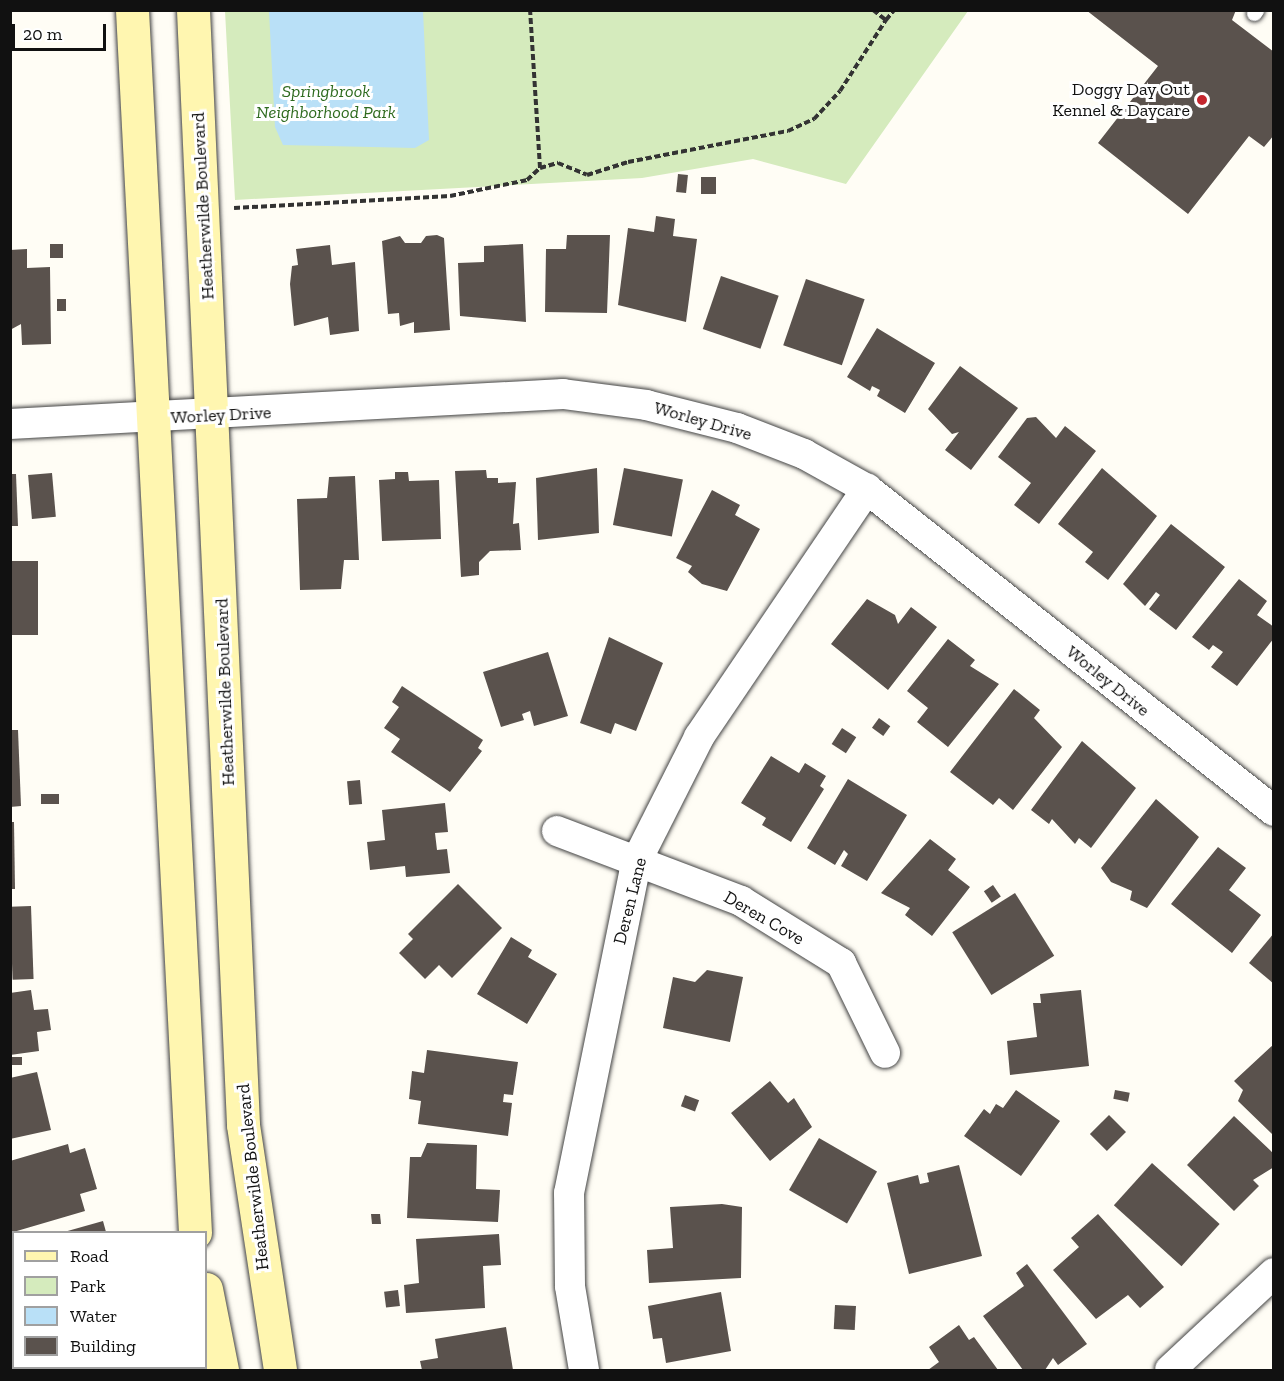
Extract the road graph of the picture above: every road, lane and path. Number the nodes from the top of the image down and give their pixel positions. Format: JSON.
{"nodes":[{"id":1,"x":132,"y":10,"type":"edge"},
{"id":2,"x":194,"y":10,"type":"edge"},
{"id":3,"x":530,"y":10,"type":"edge"},
{"id":4,"x":873,"y":10,"type":"edge"},
{"id":5,"x":894,"y":10,"type":"edge"},
{"id":6,"x":886,"y":20,"type":"junction"},
{"id":7,"x":540,"y":168,"type":"junction"},
{"id":8,"x":230,"y":208,"type":"dead end"},
{"id":9,"x":214,"y":415,"type":"junction"},
{"id":10,"x":152,"y":419,"type":"junction"},
{"id":11,"x":10,"y":424,"type":"edge"},
{"id":12,"x":867,"y":489,"type":"junction"},
{"id":13,"x":1274,"y":811,"type":"edge"},
{"id":14,"x":557,"y":831,"type":"dead end"},
{"id":15,"x":637,"y":860,"type":"junction"},
{"id":16,"x":885,"y":1053,"type":"dead end"},
{"id":17,"x":195,"y":1231,"type":"edge"},
{"id":18,"x":1274,"y":1273,"type":"edge"},
{"id":19,"x":207,"y":1294,"type":"edge"},
{"id":20,"x":222,"y":1371,"type":"edge"},
{"id":21,"x":280,"y":1371,"type":"edge"},
{"id":22,"x":584,"y":1371,"type":"edge"},
{"id":23,"x":1170,"y":1371,"type":"edge"}],
"edges":[{"from":1,"to":10,"type":"main road"},
{"from":2,"to":9,"type":"main road","name":"Heatherwilde Boulevard"},
{"from":3,"to":7,"type":"path"},
{"from":4,"to":6,"type":"path"},
{"from":5,"to":6,"type":"path"},
{"from":6,"to":7,"type":"path"},
{"from":7,"to":8,"type":"path"},
{"from":9,"to":10,"type":"street","name":"Worley Drive"},
{"from":9,"to":12,"type":"street","name":"Worley Drive"},
{"from":9,"to":21,"type":"main road","name":"Heatherwilde Boulevard"},
{"from":10,"to":11,"type":"street","name":"Worley Drive"},
{"from":10,"to":17,"type":"main road"},
{"from":12,"to":13,"type":"street","name":"Worley Drive"},
{"from":12,"to":15,"type":"street","name":"Deren Lane"},
{"from":14,"to":15,"type":"street","name":"Deren Cove"},
{"from":15,"to":16,"type":"street","name":"Deren Cove"},
{"from":15,"to":22,"type":"street","name":"Deren Lane"},
{"from":18,"to":23,"type":"street"},
{"from":19,"to":20,"type":"main road"}]}
